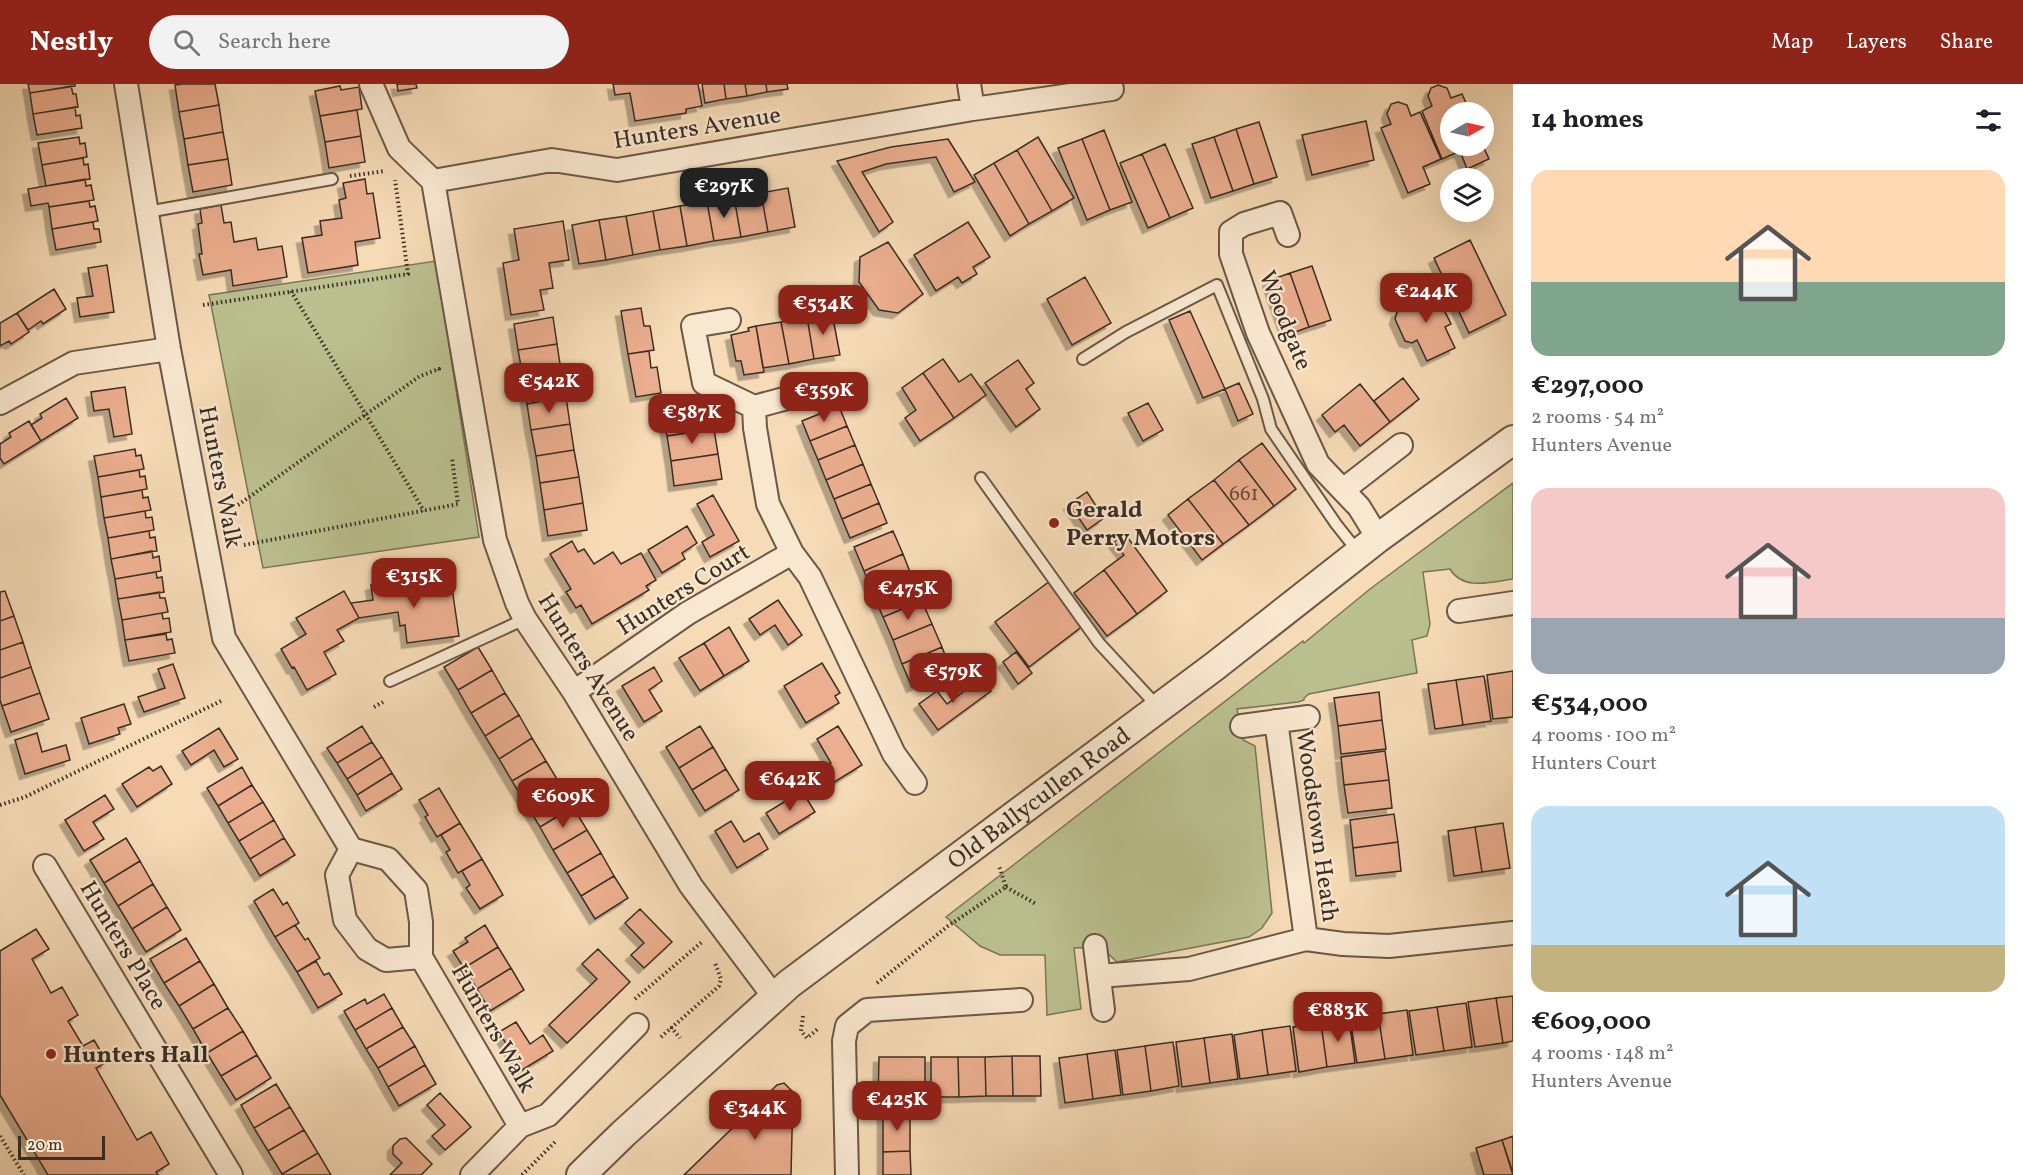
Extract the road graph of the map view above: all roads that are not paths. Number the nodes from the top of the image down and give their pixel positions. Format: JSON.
{"nodes":[{"id":1,"x":126,"y":84,"type":"edge"},
{"id":2,"x":371,"y":84,"type":"edge"},
{"id":3,"x":969,"y":84,"type":"edge"},
{"id":4,"x":1112,"y":88,"type":"dead end"},
{"id":5,"x":973,"y":109,"type":"junction"},
{"id":6,"x":332,"y":179,"type":"road end"},
{"id":7,"x":433,"y":181,"type":"junction"},
{"id":8,"x":147,"y":212,"type":"junction"},
{"id":9,"x":1288,"y":235,"type":"dead end"},
{"id":10,"x":729,"y":320,"type":"dead end"},
{"id":11,"x":169,"y":349,"type":"junction"},
{"id":12,"x":1083,"y":359,"type":"dead end"},
{"id":13,"x":818,"y":390,"type":"dead end"},
{"id":14,"x":0,"y":403,"type":"edge"},
{"id":15,"x":754,"y":407,"type":"junction"},
{"id":16,"x":1513,"y":440,"type":"edge"},
{"id":17,"x":1401,"y":445,"type":"dead end"},
{"id":18,"x":981,"y":478,"type":"dead end"},
{"id":19,"x":1343,"y":490,"type":"junction"},
{"id":20,"x":1368,"y":546,"type":"junction"},
{"id":21,"x":792,"y":553,"type":"junction"},
{"id":22,"x":1513,"y":603,"type":"edge"},
{"id":23,"x":1459,"y":610,"type":"dead end"},
{"id":24,"x":525,"y":619,"type":"junction"},
{"id":25,"x":390,"y":681,"type":"dead end"},
{"id":26,"x":574,"y":692,"type":"junction"},
{"id":27,"x":1159,"y":709,"type":"junction"},
{"id":28,"x":1308,"y":717,"type":"dead end"},
{"id":29,"x":1276,"y":721,"type":"junction"},
{"id":30,"x":1242,"y":726,"type":"dead end"},
{"id":31,"x":915,"y":783,"type":"dead end"},
{"id":32,"x":351,"y":849,"type":"junction"},
{"id":33,"x":45,"y":866,"type":"dead end"},
{"id":34,"x":1513,"y":933,"type":"edge"},
{"id":35,"x":1306,"y":939,"type":"junction"},
{"id":36,"x":1095,"y":946,"type":"dead end"},
{"id":37,"x":421,"y":957,"type":"junction"},
{"id":38,"x":1099,"y":976,"type":"junction"},
{"id":39,"x":775,"y":998,"type":"junction"},
{"id":40,"x":1021,"y":1000,"type":"dead end"},
{"id":41,"x":1103,"y":1010,"type":"dead end"},
{"id":42,"x":637,"y":1025,"type":"dead end"},
{"id":43,"x":520,"y":1126,"type":"junction"},
{"id":44,"x":231,"y":1175,"type":"edge"},
{"id":45,"x":472,"y":1175,"type":"edge"},
{"id":46,"x":581,"y":1175,"type":"edge"},
{"id":47,"x":847,"y":1175,"type":"edge"}],
"edges":[{"from":1,"to":8,"type":"street","name":"Hunters Walk"},
{"from":2,"to":7,"type":"street"},
{"from":3,"to":5,"type":"street"},
{"from":4,"to":5,"type":"street","name":"Hunters Avenue"},
{"from":5,"to":7,"type":"street","name":"Hunters Avenue"},
{"from":6,"to":8,"type":"lane"},
{"from":7,"to":24,"type":"street","name":"Hunters Avenue"},
{"from":8,"to":11,"type":"street","name":"Hunters Walk"},
{"from":9,"to":19,"type":"street","name":"Woodgate"},
{"from":10,"to":15,"type":"street"},
{"from":11,"to":14,"type":"street"},
{"from":11,"to":32,"type":"street","name":"Hunters Walk"},
{"from":12,"to":20,"type":"lane"},
{"from":13,"to":15,"type":"street"},
{"from":15,"to":21,"type":"street"},
{"from":16,"to":20,"type":"street","name":"Old Ballycullen Road"},
{"from":17,"to":19,"type":"street"},
{"from":18,"to":27,"type":"lane"},
{"from":19,"to":20,"type":"street","name":"Woodgate"},
{"from":20,"to":27,"type":"street","name":"Old Ballycullen Road"},
{"from":21,"to":26,"type":"street","name":"Hunters Court"},
{"from":21,"to":31,"type":"street"},
{"from":22,"to":23,"type":"street"},
{"from":24,"to":25,"type":"lane"},
{"from":24,"to":26,"type":"street","name":"Hunters Avenue"},
{"from":26,"to":39,"type":"street","name":"Hunters Avenue"},
{"from":27,"to":39,"type":"street","name":"Old Ballycullen Road"},
{"from":28,"to":29,"type":"street","name":"Woodstown Heath"},
{"from":29,"to":30,"type":"street","name":"Woodstown Heath"},
{"from":29,"to":35,"type":"street","name":"Woodstown Heath"},
{"from":32,"to":37,"type":"street","name":"Hunters Walk"},
{"from":32,"to":37,"type":"street","name":"Hunters Walk"},
{"from":33,"to":44,"type":"street","name":"Hunters Place"},
{"from":34,"to":35,"type":"street","name":"Woodstown Heath"},
{"from":35,"to":38,"type":"street","name":"Woodstown Heath"},
{"from":36,"to":38,"type":"street"},
{"from":37,"to":43,"type":"street","name":"Hunters Walk"},
{"from":38,"to":41,"type":"street"},
{"from":39,"to":46,"type":"street","name":"Old Ballycullen Road"},
{"from":40,"to":47,"type":"street"},
{"from":42,"to":43,"type":"street","name":"Hunters Walk"},
{"from":43,"to":45,"type":"street","name":"Hunters Walk"}]}
